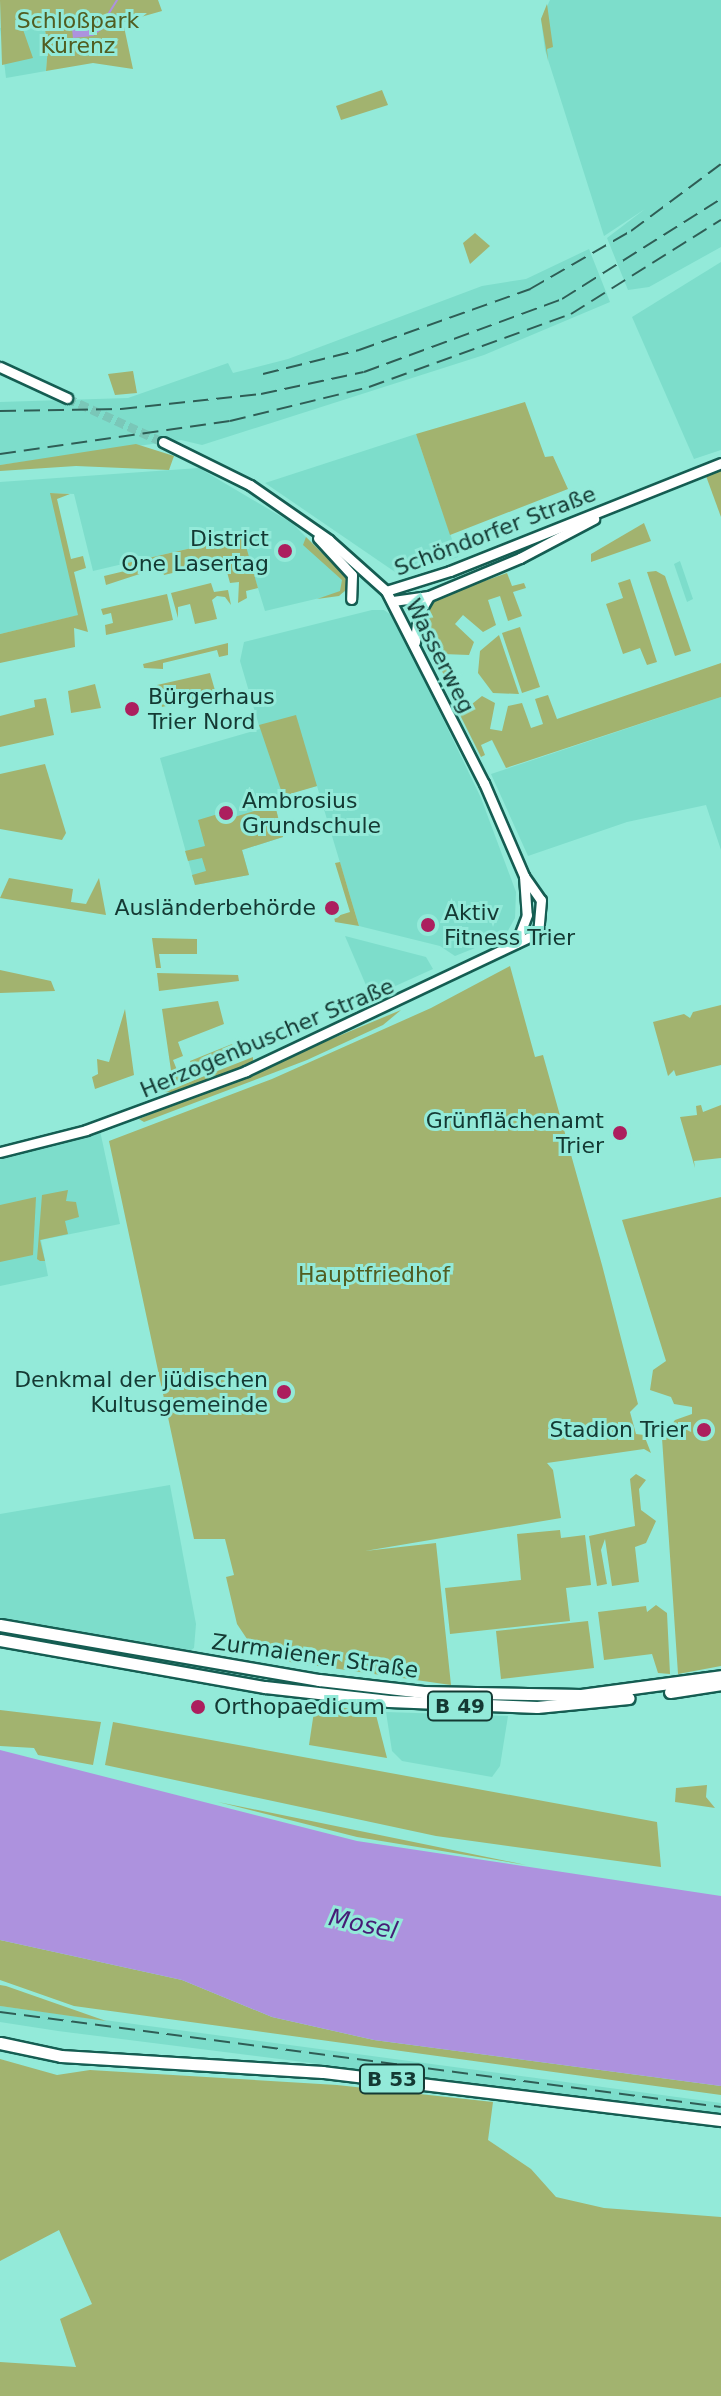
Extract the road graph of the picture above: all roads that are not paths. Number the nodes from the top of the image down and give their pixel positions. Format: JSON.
{"nodes":[{"id":1,"x":0,"y":367,"type":"edge"},
{"id":2,"x":67,"y":398,"type":"tunnel mouth"},
{"id":3,"x":163,"y":442,"type":"tunnel mouth"},
{"id":4,"x":721,"y":463,"type":"edge"},
{"id":5,"x":617,"y":504,"type":"junction"},
{"id":6,"x":302,"y":520,"type":"junction"},
{"id":7,"x":542,"y":535,"type":"junction"},
{"id":8,"x":546,"y":548,"type":"junction"},
{"id":9,"x":386,"y":591,"type":"junction"},
{"id":10,"x":429,"y":596,"type":"junction"},
{"id":11,"x":351,"y":599,"type":"dead end"},
{"id":12,"x":393,"y":601,"type":"junction"},
{"id":13,"x":415,"y":642,"type":"junction"},
{"id":14,"x":524,"y":876,"type":"junction"},
{"id":15,"x":527,"y":915,"type":"junction"},
{"id":16,"x":538,"y":933,"type":"junction"},
{"id":17,"x":516,"y":943,"type":"junction"},
{"id":18,"x":0,"y":1152,"type":"edge"},
{"id":19,"x":0,"y":1625,"type":"edge"},
{"id":20,"x":0,"y":1640,"type":"edge"},
{"id":21,"x":251,"y":1668,"type":"junction"},
{"id":22,"x":721,"y":1676,"type":"edge"},
{"id":23,"x":248,"y":1684,"type":"junction"},
{"id":24,"x":721,"y":1684,"type":"edge"},
{"id":25,"x":0,"y":2043,"type":"edge"},
{"id":26,"x":721,"y":2120,"type":"edge"}],
"edges":[{"from":1,"to":2,"type":"main road"},
{"from":3,"to":6,"type":"main road","name":"Wasserweg"},
{"from":4,"to":5,"type":"main road","name":"Schöndorfer Straße"},
{"from":5,"to":7,"type":"main road","name":"Schöndorfer Straße"},
{"from":5,"to":8,"type":"main road","name":"Schöndorfer Straße"},
{"from":6,"to":9,"type":"main road","name":"Wasserweg"},
{"from":6,"to":11,"type":"main road"},
{"from":7,"to":8,"type":"main road"},
{"from":7,"to":9,"type":"main road","name":"Schöndorfer Straße"},
{"from":8,"to":10,"type":"main road","name":"Schöndorfer Straße"},
{"from":9,"to":12,"type":"main road","name":"Wasserweg"},
{"from":10,"to":12,"type":"main road","name":"Schöndorfer Straße"},
{"from":10,"to":13,"type":"main road"},
{"from":12,"to":13,"type":"main road","name":"Wasserweg"},
{"from":13,"to":14,"type":"main road","name":"Wasserweg"},
{"from":14,"to":15,"type":"main road"},
{"from":14,"to":16,"type":"main road","name":"Wasserweg"},
{"from":15,"to":16,"type":"main road"},
{"from":15,"to":17,"type":"main road"},
{"from":16,"to":17,"type":"main road","name":"Herzogenbuscher Straße"},
{"from":17,"to":18,"type":"main road","name":"Herzogenbuscher Straße"},
{"from":19,"to":21,"type":"main road","name":"Zurmaiener Straße","number":"B 49"},
{"from":20,"to":23,"type":"main road","name":"Zurmaiener Straße","number":"B 49"},
{"from":21,"to":22,"type":"main road","name":"Zurmaiener Straße","number":"B 49"},
{"from":21,"to":23,"type":"main road"},
{"from":23,"to":24,"type":"main road","name":"Zurmaiener Straße","number":"B 49"},
{"from":25,"to":26,"type":"main road","number":"B 53"}]}
